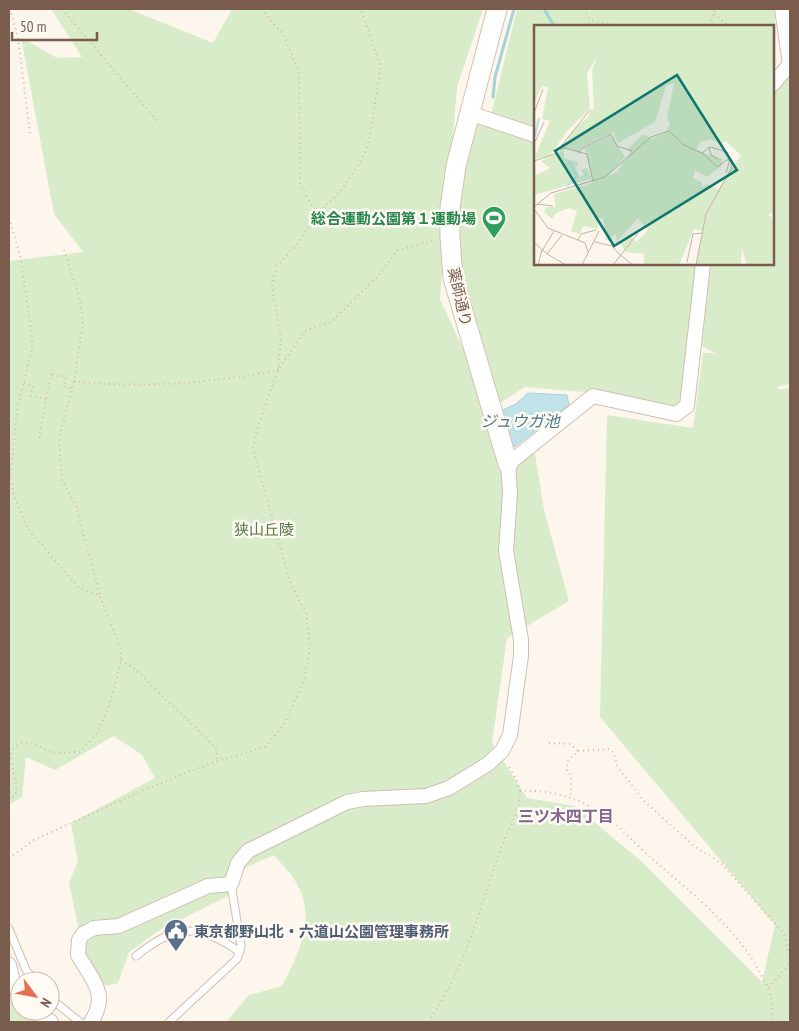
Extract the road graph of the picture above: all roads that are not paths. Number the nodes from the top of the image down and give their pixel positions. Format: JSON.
{"nodes":[{"id":1,"x":497,"y":9,"type":"edge"},
{"id":2,"x":783,"y":9,"type":"edge"},
{"id":3,"x":790,"y":24,"type":"edge"},
{"id":4,"x":774,"y":83,"type":"edge"},
{"id":5,"x":469,"y":113,"type":"junction"},
{"id":6,"x":534,"y":135,"type":"edge"},
{"id":7,"x":702,"y":265,"type":"edge"},
{"id":8,"x":508,"y":464,"type":"junction"},
{"id":9,"x":231,"y":884,"type":"junction"},
{"id":10,"x":9,"y":929,"type":"edge"},
{"id":11,"x":240,"y":952,"type":"junction"},
{"id":12,"x":136,"y":956,"type":"dead end"},
{"id":13,"x":27,"y":971,"type":"edge"},
{"id":14,"x":60,"y":1006,"type":"edge"},
{"id":15,"x":80,"y":1022,"type":"edge"},
{"id":16,"x":91,"y":1022,"type":"edge"},
{"id":17,"x":169,"y":1022,"type":"edge"}],
"edges":[{"from":1,"to":5,"type":"street","name":"薬師通り"},
{"from":2,"to":3,"type":"street"},
{"from":2,"to":4,"type":"street"},
{"from":5,"to":6,"type":"street"},
{"from":5,"to":8,"type":"street","name":"薬師通り"},
{"from":7,"to":8,"type":"street"},
{"from":8,"to":9,"type":"street"},
{"from":9,"to":11,"type":"lane"},
{"from":9,"to":16,"type":"street"},
{"from":10,"to":13,"type":"lane"},
{"from":11,"to":12,"type":"lane"},
{"from":11,"to":17,"type":"lane"},
{"from":14,"to":15,"type":"lane"}]}
